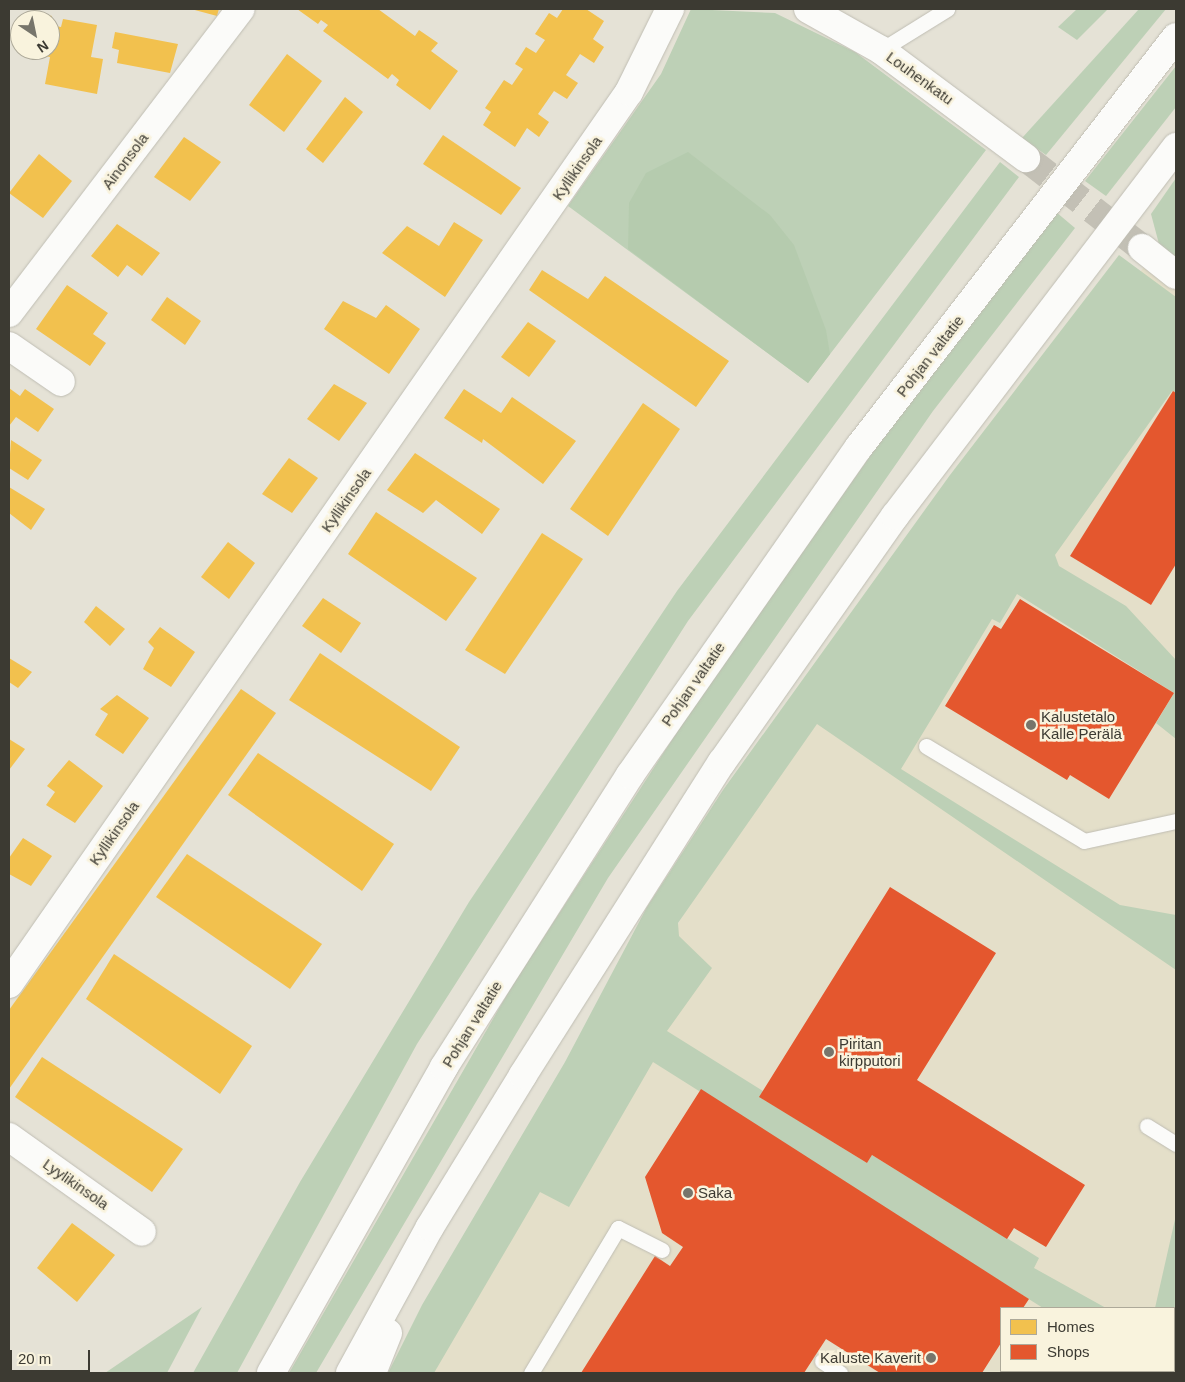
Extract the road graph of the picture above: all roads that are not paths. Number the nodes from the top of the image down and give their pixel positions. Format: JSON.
{"nodes":[{"id":1,"x":241,"y":9,"type":"edge"},
{"id":2,"x":670,"y":9,"type":"edge"},
{"id":3,"x":808,"y":9,"type":"edge"},
{"id":4,"x":947,"y":9,"type":"edge"},
{"id":5,"x":1176,"y":37,"type":"edge"},
{"id":6,"x":881,"y":50,"type":"junction"},
{"id":7,"x":1176,"y":146,"type":"edge"},
{"id":8,"x":1026,"y":158,"type":"tunnel mouth"},
{"id":9,"x":1142,"y":248,"type":"tunnel mouth"},
{"id":10,"x":1176,"y":275,"type":"edge"},
{"id":11,"x":9,"y":314,"type":"edge"},
{"id":12,"x":9,"y":346,"type":"edge"},
{"id":13,"x":61,"y":382,"type":"dead end"},
{"id":14,"x":926,"y":746,"type":"dead end"},
{"id":15,"x":1176,"y":821,"type":"edge"},
{"id":16,"x":9,"y":984,"type":"edge"},
{"id":17,"x":1147,"y":1126,"type":"dead end"},
{"id":18,"x":9,"y":1137,"type":"edge"},
{"id":19,"x":1176,"y":1144,"type":"edge"},
{"id":20,"x":430,"y":1227,"type":"junction"},
{"id":21,"x":142,"y":1232,"type":"dead end"},
{"id":22,"x":662,"y":1250,"type":"dead end"},
{"id":23,"x":822,"y":1361,"type":"dead end"},
{"id":24,"x":272,"y":1373,"type":"edge"},
{"id":25,"x":350,"y":1373,"type":"edge"},
{"id":26,"x":372,"y":1373,"type":"edge"},
{"id":27,"x":531,"y":1373,"type":"edge"},
{"id":28,"x":840,"y":1373,"type":"edge"}],
"edges":[{"from":1,"to":11,"type":"main road","name":"Ainonsola"},
{"from":2,"to":16,"type":"main road","name":"Kyllikinsola"},
{"from":3,"to":6,"type":"main road","name":"Louhenkatu"},
{"from":4,"to":6,"type":"lane"},
{"from":5,"to":24,"type":"main road","name":"Pohjan valtatie"},
{"from":6,"to":8,"type":"main road","name":"Louhenkatu"},
{"from":7,"to":20,"type":"main road"},
{"from":9,"to":10,"type":"main road"},
{"from":12,"to":13,"type":"main road"},
{"from":14,"to":15,"type":"lane"},
{"from":17,"to":19,"type":"lane"},
{"from":18,"to":21,"type":"main road","name":"Lyylikinsola"},
{"from":20,"to":25,"type":"main road"},
{"from":20,"to":26,"type":"main road"},
{"from":22,"to":27,"type":"lane"},
{"from":23,"to":28,"type":"lane"}]}
